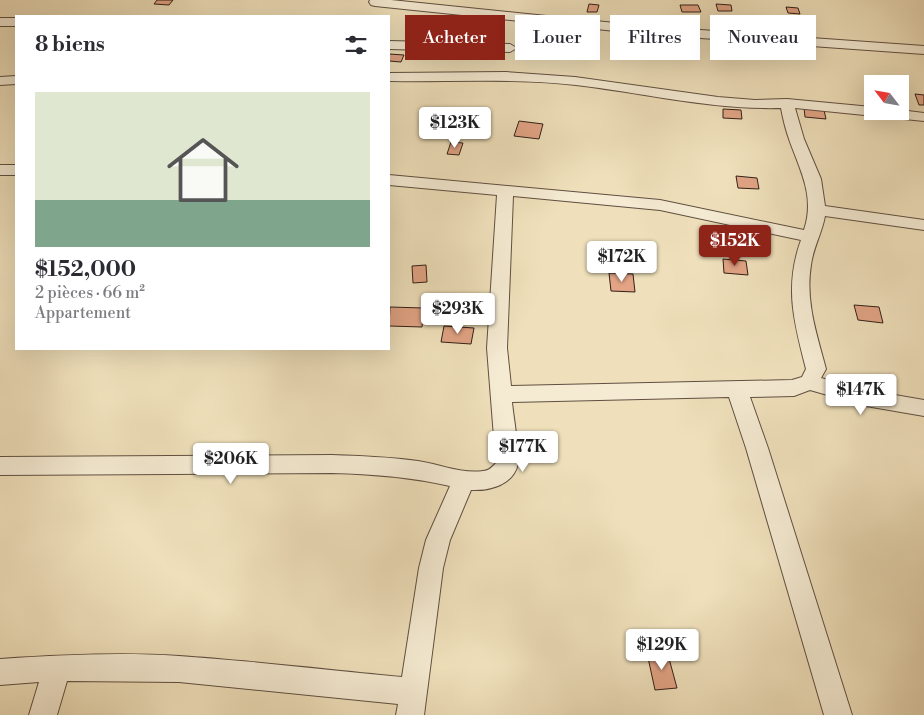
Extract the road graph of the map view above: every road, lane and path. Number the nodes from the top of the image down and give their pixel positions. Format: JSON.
{"nodes":[{"id":1,"x":374,"y":4,"type":"edge"},
{"id":2,"x":0,"y":22,"type":"edge"},
{"id":3,"x":15,"y":22,"type":"edge"},
{"id":4,"x":390,"y":45,"type":"edge"},
{"id":5,"x":510,"y":48,"type":"dead end"},
{"id":6,"x":924,"y":50,"type":"edge"},
{"id":7,"x":390,"y":77,"type":"edge"},
{"id":8,"x":15,"y":80,"type":"edge"},
{"id":9,"x":0,"y":81,"type":"edge"},
{"id":10,"x":787,"y":103,"type":"junction"},
{"id":11,"x":864,"y":110,"type":"edge"},
{"id":12,"x":909,"y":115,"type":"edge"},
{"id":13,"x":924,"y":117,"type":"edge"},
{"id":14,"x":390,"y":180,"type":"edge"},
{"id":15,"x":505,"y":191,"type":"junction"},
{"id":16,"x":818,"y":210,"type":"junction"},
{"id":17,"x":924,"y":224,"type":"edge"},
{"id":18,"x":809,"y":236,"type":"junction"},
{"id":19,"x":809,"y":382,"type":"junction"},
{"id":20,"x":737,"y":390,"type":"junction"},
{"id":21,"x":502,"y":394,"type":"junction"},
{"id":22,"x":924,"y":408,"type":"edge"},
{"id":23,"x":0,"y":466,"type":"edge"},
{"id":24,"x":465,"y":480,"type":"junction"},
{"id":25,"x":57,"y":668,"type":"junction"},
{"id":26,"x":0,"y":672,"type":"edge"},
{"id":27,"x":412,"y":704,"type":"edge"},
{"id":28,"x":43,"y":715,"type":"edge"},
{"id":29,"x":838,"y":715,"type":"edge"}],
"edges":[{"from":1,"to":6,"type":"street"},
{"from":2,"to":3,"type":"street"},
{"from":4,"to":5,"type":"street"},
{"from":7,"to":10,"type":"street"},
{"from":8,"to":9,"type":"street"},
{"from":10,"to":11,"type":"street"},
{"from":10,"to":16,"type":"street"},
{"from":12,"to":13,"type":"street"},
{"from":14,"to":15,"type":"street"},
{"from":15,"to":18,"type":"street"},
{"from":15,"to":21,"type":"street"},
{"from":16,"to":17,"type":"street"},
{"from":16,"to":18,"type":"street"},
{"from":18,"to":19,"type":"street"},
{"from":19,"to":20,"type":"street"},
{"from":19,"to":22,"type":"street"},
{"from":20,"to":21,"type":"street"},
{"from":20,"to":29,"type":"street"},
{"from":21,"to":24,"type":"street"},
{"from":23,"to":24,"type":"street"},
{"from":24,"to":27,"type":"street"},
{"from":25,"to":26,"type":"street"},
{"from":25,"to":27,"type":"street"},
{"from":25,"to":28,"type":"street"}]}
